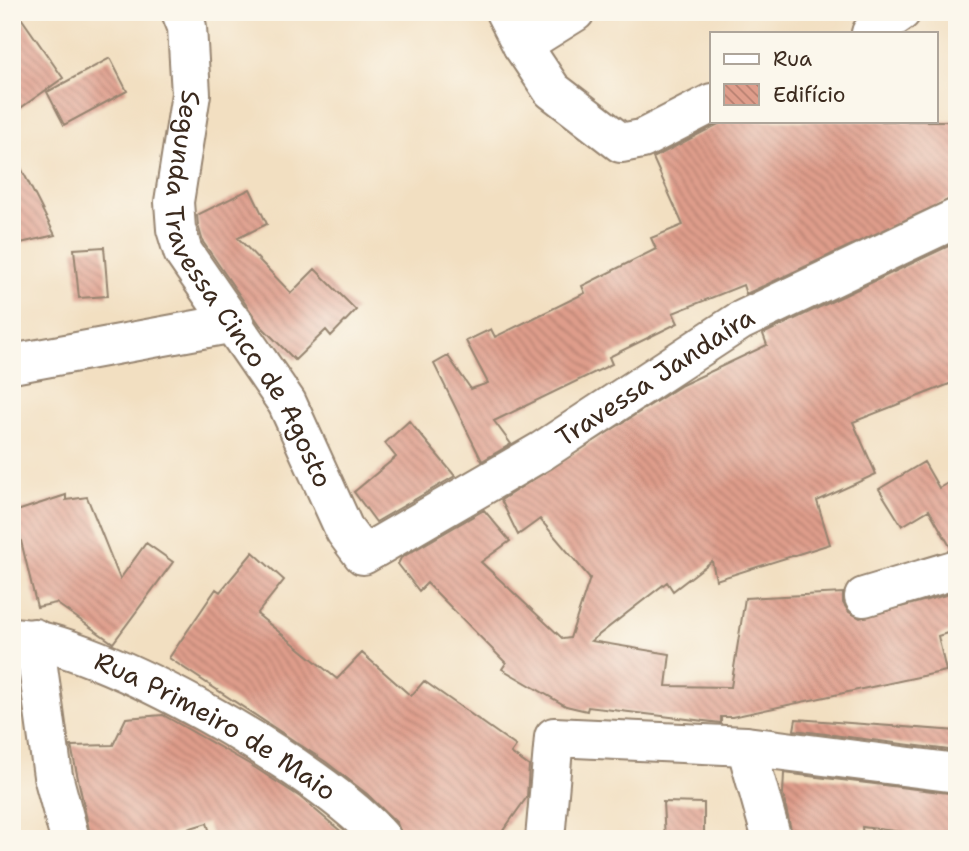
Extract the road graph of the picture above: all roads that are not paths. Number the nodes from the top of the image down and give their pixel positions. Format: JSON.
{"nodes":[{"id":1,"x":181,"y":12,"type":"edge"},
{"id":2,"x":575,"y":12,"type":"edge"},
{"id":3,"x":901,"y":12,"type":"edge"},
{"id":4,"x":513,"y":28,"type":"edge"},
{"id":5,"x":872,"y":32,"type":"edge"},
{"id":6,"x":710,"y":104,"type":"edge"},
{"id":7,"x":957,"y":218,"type":"edge"},
{"id":8,"x":234,"y":323,"type":"junction"},
{"id":9,"x":12,"y":364,"type":"edge"},
{"id":10,"x":363,"y":555,"type":"joint"},
{"id":11,"x":957,"y":569,"type":"edge"},
{"id":12,"x":864,"y":597,"type":"dead end"},
{"id":13,"x":23,"y":638,"type":"edge"},
{"id":14,"x":746,"y":746,"type":"junction"},
{"id":15,"x":957,"y":773,"type":"edge"},
{"id":16,"x":70,"y":839,"type":"edge"},
{"id":17,"x":382,"y":839,"type":"edge"},
{"id":18,"x":545,"y":839,"type":"edge"},
{"id":19,"x":772,"y":839,"type":"edge"}],
"edges":[{"from":1,"to":8,"type":"street","name":"Segunda Travessa Cinco de Agosto"},
{"from":2,"to":4,"type":"street"},
{"from":3,"to":5,"type":"street"},
{"from":4,"to":6,"type":"street"},
{"from":7,"to":10,"type":"street","name":"Travessa Jandaíra"},
{"from":8,"to":9,"type":"street"},
{"from":8,"to":10,"type":"street","name":"Segunda Travessa Cinco de Agosto"},
{"from":11,"to":12,"type":"street"},
{"from":13,"to":16,"type":"street","name":"Rua Primeiro de Maio"},
{"from":13,"to":17,"type":"street","name":"Rua Primeiro de Maio"},
{"from":14,"to":15,"type":"street"},
{"from":14,"to":18,"type":"street"},
{"from":14,"to":19,"type":"street"}]}
